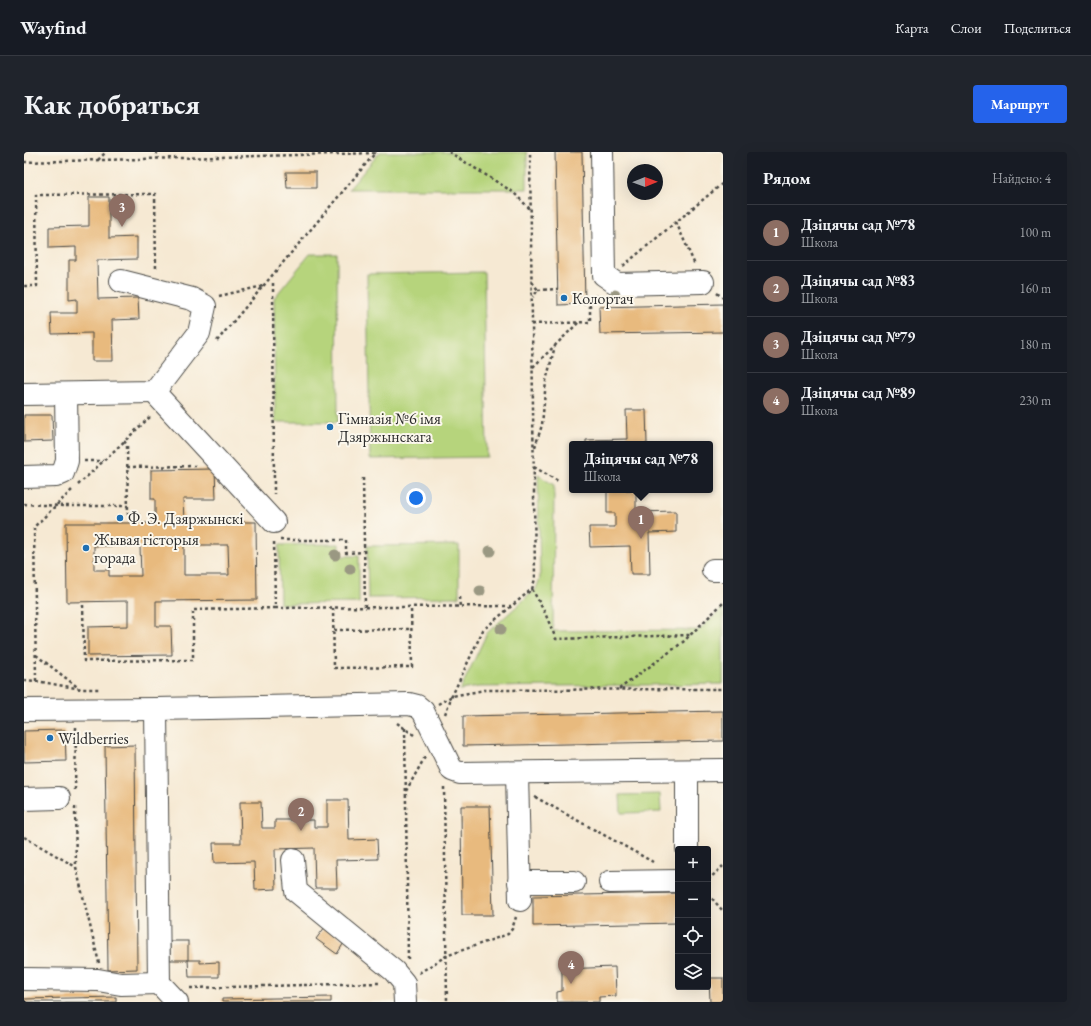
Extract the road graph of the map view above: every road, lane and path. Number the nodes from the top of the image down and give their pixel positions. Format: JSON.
{"nodes":[{"id":1,"x":106,"y":152,"type":"edge"},
{"id":2,"x":156,"y":152,"type":"edge"},
{"id":3,"x":376,"y":152,"type":"edge"},
{"id":4,"x":449,"y":152,"type":"edge"},
{"id":5,"x":530,"y":152,"type":"edge"},
{"id":6,"x":602,"y":152,"type":"edge"},
{"id":7,"x":160,"y":158,"type":"junction"},
{"id":8,"x":97,"y":160,"type":"junction"},
{"id":9,"x":24,"y":162,"type":"edge"},
{"id":10,"x":723,"y":183,"type":"edge"},
{"id":11,"x":531,"y":210,"type":"junction"},
{"id":12,"x":676,"y":222,"type":"junction"},
{"id":13,"x":609,"y":278,"type":"junction"},
{"id":14,"x":532,"y":281,"type":"junction"},
{"id":15,"x":121,"y":282,"type":"dead end"},
{"id":16,"x":703,"y":282,"type":"joint"},
{"id":17,"x":273,"y":283,"type":"dead end"},
{"id":18,"x":24,"y":286,"type":"edge"},
{"id":19,"x":263,"y":286,"type":"junction"},
{"id":20,"x":558,"y":289,"type":"dead end"},
{"id":21,"x":156,"y":290,"type":"junction"},
{"id":22,"x":538,"y":290,"type":"junction"},
{"id":23,"x":532,"y":298,"type":"junction"},
{"id":24,"x":212,"y":301,"type":"junction"},
{"id":25,"x":579,"y":322,"type":"junction"},
{"id":26,"x":532,"y":324,"type":"junction"},
{"id":27,"x":214,"y":345,"type":"dead end"},
{"id":28,"x":555,"y":346,"type":"junction"},
{"id":29,"x":533,"y":368,"type":"junction"},
{"id":30,"x":24,"y":394,"type":"edge"},
{"id":31,"x":66,"y":394,"type":"junction"},
{"id":32,"x":159,"y":397,"type":"junction"},
{"id":33,"x":124,"y":441,"type":"junction"},
{"id":34,"x":534,"y":449,"type":"junction"},
{"id":35,"x":222,"y":466,"type":"junction"},
{"id":36,"x":534,"y":466,"type":"junction"},
{"id":37,"x":127,"y":467,"type":"junction"},
{"id":38,"x":24,"y":477,"type":"edge"},
{"id":39,"x":363,"y":478,"type":"dead end"},
{"id":40,"x":558,"y":481,"type":"dead end"},
{"id":41,"x":24,"y":504,"type":"edge"},
{"id":42,"x":56,"y":506,"type":"junction"},
{"id":43,"x":128,"y":506,"type":"junction"},
{"id":44,"x":140,"y":523,"type":"dead end"},
{"id":45,"x":274,"y":531,"type":"junction"},
{"id":46,"x":364,"y":552,"type":"junction"},
{"id":47,"x":532,"y":589,"type":"junction"},
{"id":48,"x":459,"y":597,"type":"dead end"},
{"id":49,"x":723,"y":603,"type":"edge"},
{"id":50,"x":83,"y":605,"type":"dead end"},
{"id":51,"x":511,"y":606,"type":"junction"},
{"id":52,"x":365,"y":607,"type":"junction"},
{"id":53,"x":411,"y":607,"type":"junction"},
{"id":54,"x":460,"y":607,"type":"junction"},
{"id":55,"x":275,"y":608,"type":"junction"},
{"id":56,"x":333,"y":608,"type":"junction"},
{"id":57,"x":411,"y":629,"type":"junction"},
{"id":58,"x":334,"y":630,"type":"junction"},
{"id":59,"x":690,"y":635,"type":"junction"},
{"id":60,"x":36,"y":655,"type":"junction"},
{"id":61,"x":36,"y":680,"type":"dead end"},
{"id":62,"x":723,"y":689,"type":"edge"},
{"id":63,"x":618,"y":690,"type":"junction"},
{"id":64,"x":452,"y":696,"type":"junction"},
{"id":65,"x":78,"y":699,"type":"junction"},
{"id":66,"x":432,"y":707,"type":"dead end"},
{"id":67,"x":156,"y":709,"type":"junction"},
{"id":68,"x":24,"y":710,"type":"edge"},
{"id":69,"x":443,"y":720,"type":"dead end"},
{"id":70,"x":393,"y":721,"type":"dead end"},
{"id":71,"x":405,"y":728,"type":"junction"},
{"id":72,"x":415,"y":736,"type":"dead end"},
{"id":73,"x":428,"y":753,"type":"dead end"},
{"id":74,"x":687,"y":770,"type":"junction"},
{"id":75,"x":723,"y":770,"type":"edge"},
{"id":76,"x":517,"y":780,"type":"junction"},
{"id":77,"x":444,"y":782,"type":"dead end"},
{"id":78,"x":406,"y":791,"type":"junction"},
{"id":79,"x":24,"y":799,"type":"edge"},
{"id":80,"x":70,"y":799,"type":"junction"},
{"id":81,"x":24,"y":837,"type":"edge"},
{"id":82,"x":687,"y":846,"type":"edge"},
{"id":83,"x":293,"y":860,"type":"dead end"},
{"id":84,"x":657,"y":864,"type":"dead end"},
{"id":85,"x":723,"y":866,"type":"edge"},
{"id":86,"x":76,"y":867,"type":"junction"},
{"id":87,"x":711,"y":877,"type":"edge"},
{"id":88,"x":675,"y":881,"type":"edge"},
{"id":89,"x":574,"y":882,"type":"dead end"},
{"id":90,"x":610,"y":882,"type":"dead end"},
{"id":91,"x":711,"y":897,"type":"edge"},
{"id":92,"x":723,"y":911,"type":"edge"},
{"id":93,"x":514,"y":921,"type":"dead end"},
{"id":94,"x":446,"y":956,"type":"junction"},
{"id":95,"x":24,"y":979,"type":"edge"},
{"id":96,"x":98,"y":980,"type":"junction"},
{"id":97,"x":159,"y":983,"type":"junction"},
{"id":98,"x":406,"y":988,"type":"edge"},
{"id":99,"x":181,"y":995,"type":"edge"},
{"id":100,"x":447,"y":1002,"type":"edge"}],
"edges":[{"from":1,"to":8,"type":"path"},
{"from":2,"to":7,"type":"path"},
{"from":3,"to":7,"type":"path"},
{"from":3,"to":19,"type":"path"},
{"from":4,"to":11,"type":"path"},
{"from":5,"to":11,"type":"path"},
{"from":6,"to":13,"type":"lane"},
{"from":7,"to":8,"type":"path"},
{"from":8,"to":9,"type":"path"},
{"from":10,"to":12,"type":"path"},
{"from":11,"to":14,"type":"path"},
{"from":12,"to":13,"type":"path"},
{"from":12,"to":16,"type":"path"},
{"from":13,"to":16,"type":"lane"},
{"from":13,"to":25,"type":"path"},
{"from":14,"to":22,"type":"path"},
{"from":14,"to":23,"type":"path"},
{"from":15,"to":21,"type":"lane"},
{"from":17,"to":45,"type":"path"},
{"from":18,"to":21,"type":"path"},
{"from":19,"to":24,"type":"path"},
{"from":19,"to":27,"type":"path"},
{"from":20,"to":22,"type":"path"},
{"from":21,"to":24,"type":"lane"},
{"from":22,"to":23,"type":"path"},
{"from":23,"to":26,"type":"path"},
{"from":24,"to":32,"type":"lane"},
{"from":25,"to":26,"type":"path"},
{"from":25,"to":28,"type":"path"},
{"from":26,"to":29,"type":"path"},
{"from":28,"to":29,"type":"path"},
{"from":28,"to":34,"type":"path"},
{"from":29,"to":34,"type":"path"},
{"from":30,"to":31,"type":"lane"},
{"from":31,"to":32,"type":"lane"},
{"from":31,"to":38,"type":"lane"},
{"from":32,"to":33,"type":"path"},
{"from":32,"to":35,"type":"lane"},
{"from":33,"to":37,"type":"path"},
{"from":33,"to":42,"type":"path"},
{"from":34,"to":36,"type":"path"},
{"from":35,"to":37,"type":"path"},
{"from":35,"to":45,"type":"lane"},
{"from":36,"to":40,"type":"path"},
{"from":36,"to":47,"type":"path"},
{"from":37,"to":43,"type":"path"},
{"from":39,"to":46,"type":"path"},
{"from":41,"to":42,"type":"path"},
{"from":42,"to":43,"type":"path"},
{"from":42,"to":60,"type":"path"},
{"from":43,"to":44,"type":"path"},
{"from":45,"to":46,"type":"path"},
{"from":45,"to":55,"type":"path"},
{"from":46,"to":52,"type":"path"},
{"from":47,"to":51,"type":"path"},
{"from":47,"to":59,"type":"path"},
{"from":48,"to":54,"type":"path"},
{"from":49,"to":59,"type":"path"},
{"from":50,"to":55,"type":"path"},
{"from":51,"to":54,"type":"path"},
{"from":51,"to":64,"type":"path"},
{"from":52,"to":53,"type":"path"},
{"from":52,"to":56,"type":"path"},
{"from":53,"to":54,"type":"path"},
{"from":53,"to":57,"type":"path"},
{"from":55,"to":56,"type":"path"},
{"from":56,"to":58,"type":"path"},
{"from":57,"to":58,"type":"path"},
{"from":57,"to":58,"type":"path"},
{"from":59,"to":63,"type":"path"},
{"from":60,"to":61,"type":"path"},
{"from":60,"to":65,"type":"path"},
{"from":62,"to":63,"type":"path"},
{"from":63,"to":64,"type":"path"},
{"from":64,"to":66,"type":"path"},
{"from":64,"to":69,"type":"path"},
{"from":65,"to":67,"type":"lane"},
{"from":65,"to":68,"type":"lane"},
{"from":65,"to":80,"type":"path"},
{"from":67,"to":76,"type":"lane"},
{"from":67,"to":97,"type":"lane"},
{"from":70,"to":71,"type":"path"},
{"from":71,"to":72,"type":"path"},
{"from":71,"to":78,"type":"path"},
{"from":73,"to":78,"type":"path"},
{"from":74,"to":75,"type":"lane"},
{"from":74,"to":76,"type":"lane"},
{"from":74,"to":82,"type":"lane"},
{"from":76,"to":84,"type":"path"},
{"from":76,"to":89,"type":"lane"},
{"from":77,"to":94,"type":"path"},
{"from":78,"to":98,"type":"path"},
{"from":79,"to":80,"type":"lane"},
{"from":80,"to":86,"type":"path"},
{"from":81,"to":86,"type":"path"},
{"from":83,"to":98,"type":"lane"},
{"from":85,"to":87,"type":"path"},
{"from":86,"to":96,"type":"path"},
{"from":88,"to":90,"type":"lane"},
{"from":91,"to":92,"type":"path"},
{"from":93,"to":94,"type":"path"},
{"from":94,"to":98,"type":"path"},
{"from":94,"to":100,"type":"path"},
{"from":95,"to":96,"type":"lane"},
{"from":96,"to":97,"type":"lane"},
{"from":97,"to":99,"type":"lane"},
{"from":98,"to":99,"type":"path"}]}
